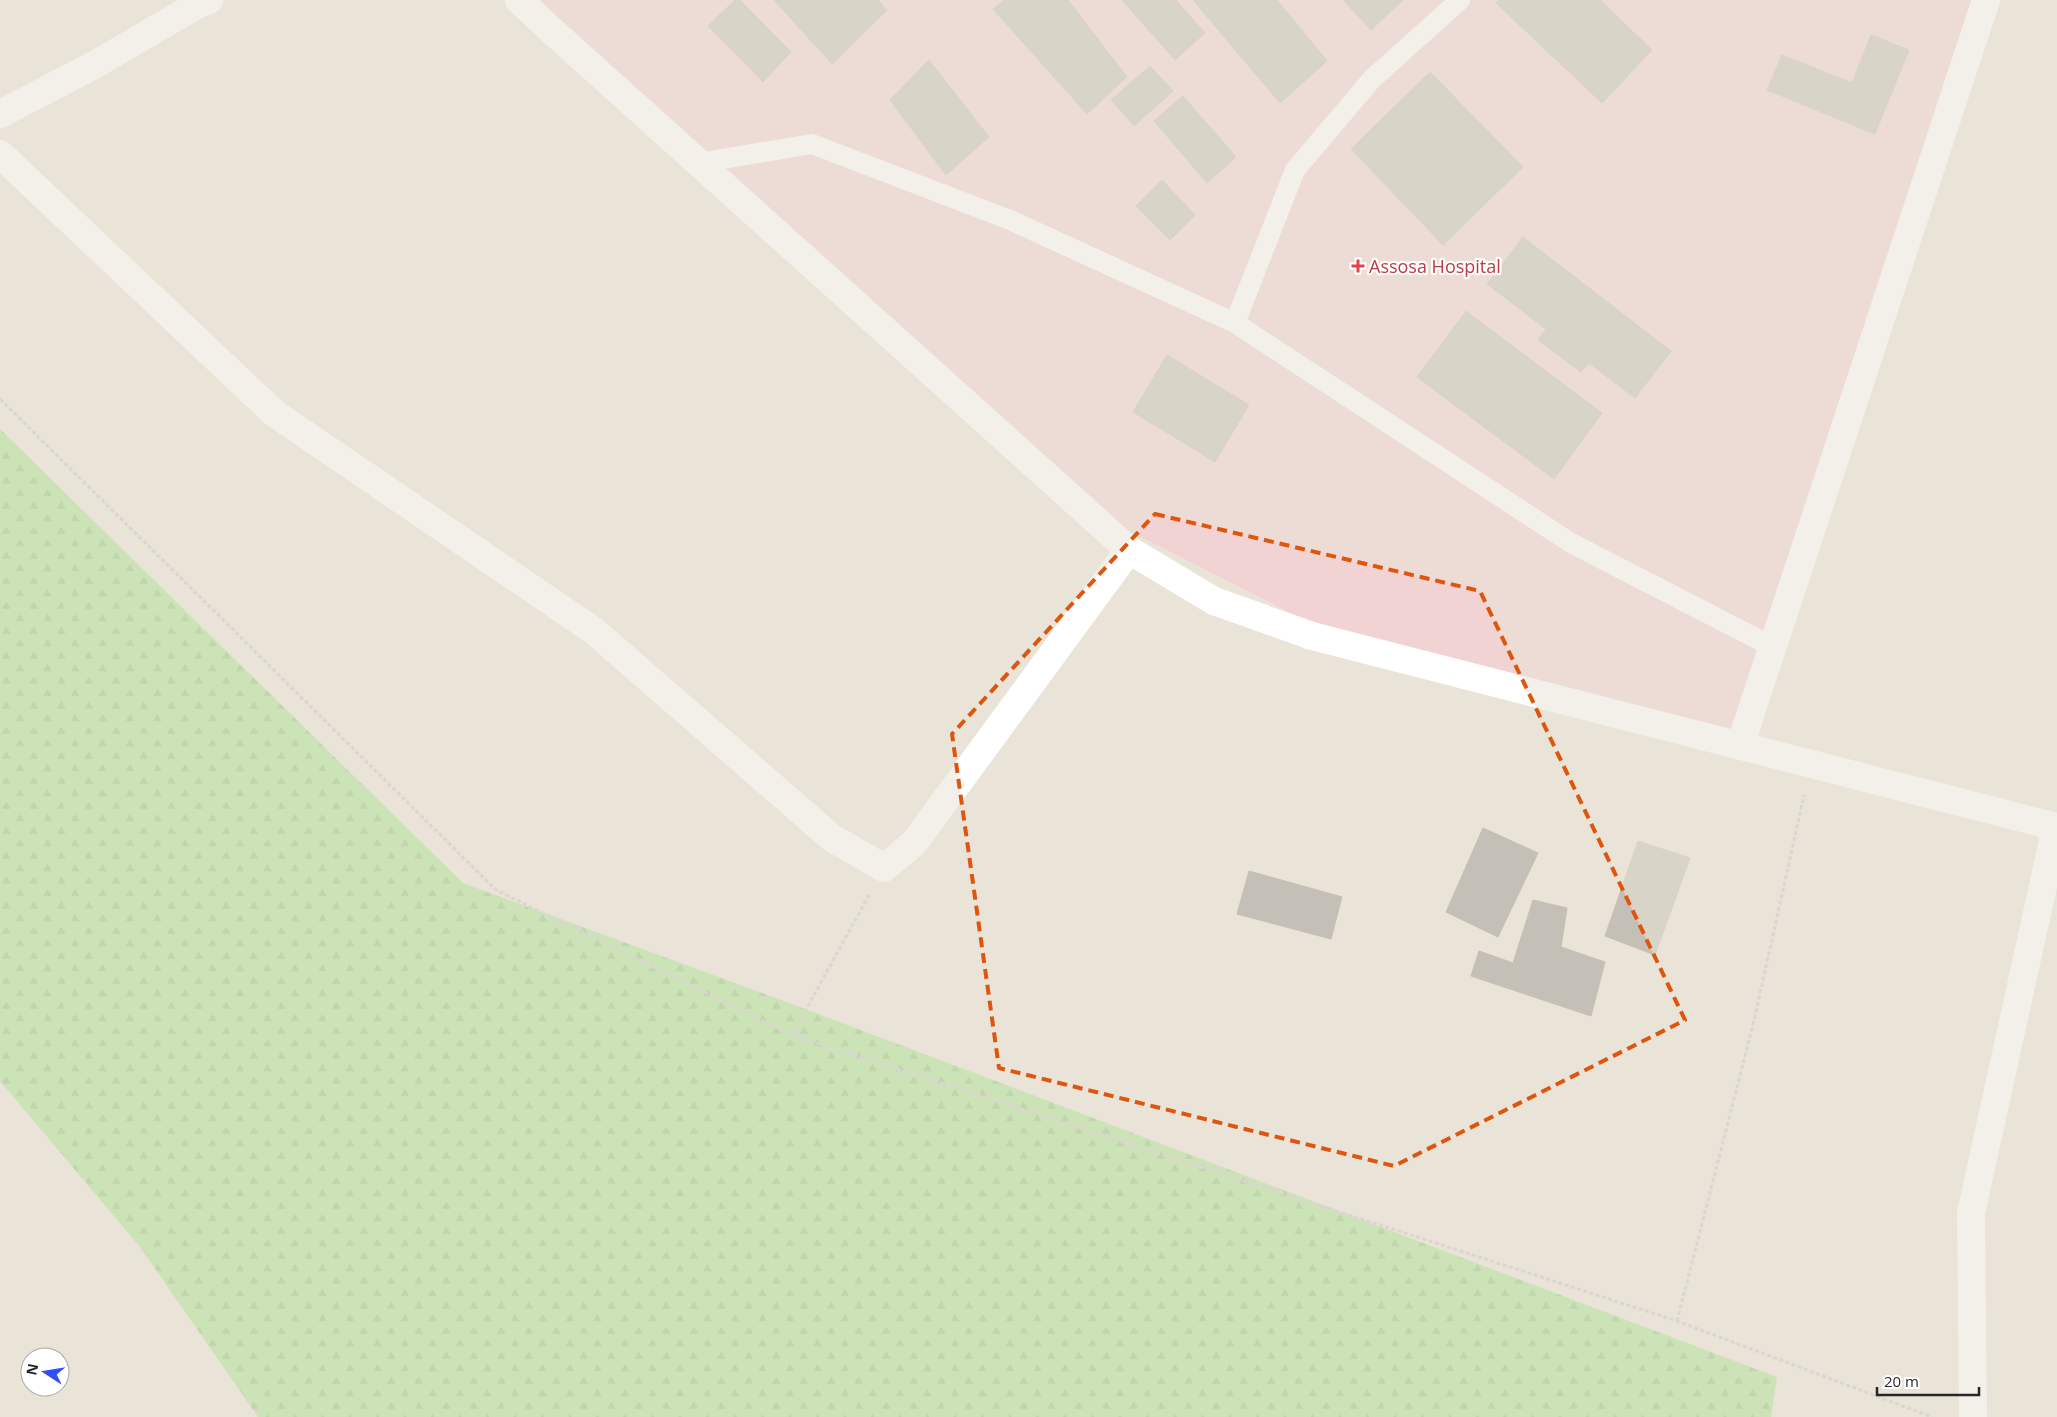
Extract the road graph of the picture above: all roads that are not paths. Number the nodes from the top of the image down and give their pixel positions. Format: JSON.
{"nodes":[{"id":1,"x":209,"y":0,"type":"edge"},
{"id":2,"x":520,"y":0,"type":"edge"},
{"id":3,"x":1460,"y":0,"type":"edge"},
{"id":4,"x":1986,"y":0,"type":"edge"},
{"id":5,"x":0,"y":114,"type":"edge"},
{"id":6,"x":0,"y":154,"type":"edge"},
{"id":7,"x":698,"y":163,"type":"junction"},
{"id":8,"x":1235,"y":323,"type":"junction"},
{"id":9,"x":1129,"y":550,"type":"junction"},
{"id":10,"x":1773,"y":647,"type":"junction"},
{"id":11,"x":1740,"y":746,"type":"junction"},
{"id":12,"x":2056,"y":827,"type":"edge"},
{"id":13,"x":1973,"y":1417,"type":"edge"}],
"edges":[{"from":1,"to":5,"type":"street"},
{"from":2,"to":7,"type":"street"},
{"from":3,"to":8,"type":"lane"},
{"from":4,"to":10,"type":"street"},
{"from":6,"to":9,"type":"street"},
{"from":7,"to":8,"type":"lane"},
{"from":7,"to":9,"type":"street"},
{"from":8,"to":10,"type":"lane"},
{"from":9,"to":11,"type":"street"},
{"from":10,"to":11,"type":"street"},
{"from":11,"to":12,"type":"street"},
{"from":12,"to":13,"type":"street"}]}
